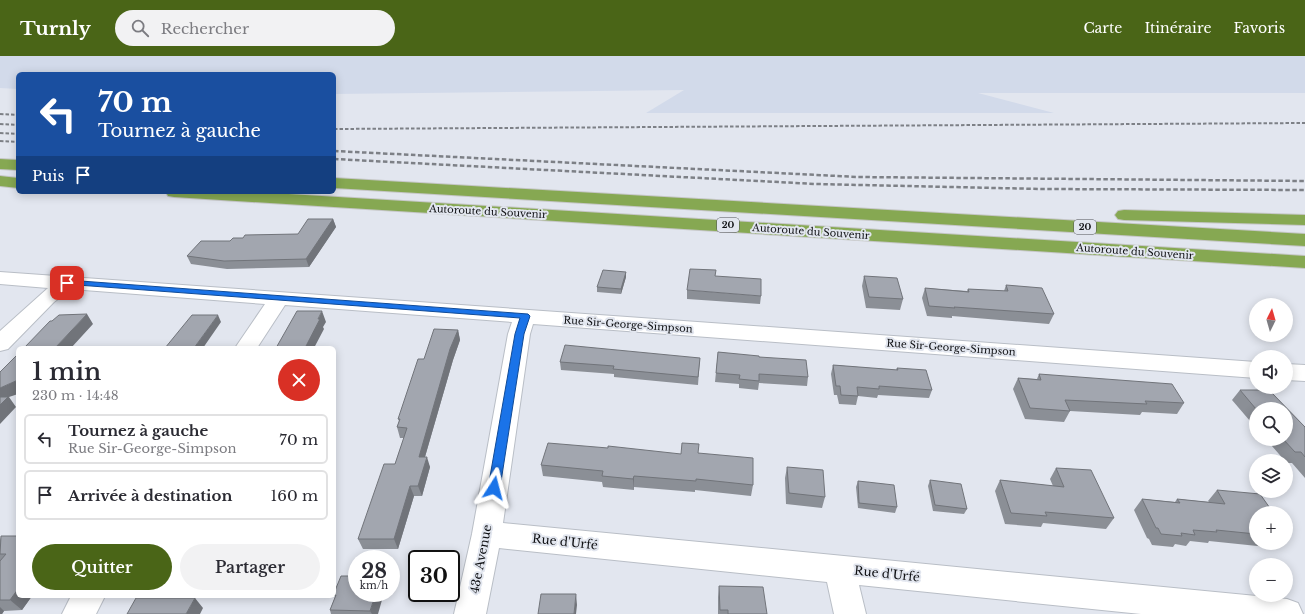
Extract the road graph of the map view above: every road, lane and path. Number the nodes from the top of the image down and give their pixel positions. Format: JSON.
{"nodes":[{"id":1,"x":0,"y":164,"type":"edge"},
{"id":2,"x":16,"y":165,"type":"edge"},
{"id":3,"x":0,"y":182,"type":"edge"},
{"id":4,"x":16,"y":183,"type":"edge"},
{"id":5,"x":336,"y":183,"type":"edge"},
{"id":6,"x":206,"y":194,"type":"edge"},
{"id":7,"x":933,"y":218,"type":"junction"},
{"id":8,"x":1305,"y":220,"type":"edge"},
{"id":9,"x":1305,"y":240,"type":"edge"},
{"id":10,"x":1305,"y":262,"type":"edge"},
{"id":11,"x":0,"y":278,"type":"edge"},
{"id":12,"x":67,"y":283,"type":"junction"},
{"id":13,"x":280,"y":298,"type":"junction"},
{"id":14,"x":525,"y":316,"type":"junction"},
{"id":15,"x":0,"y":344,"type":"edge"},
{"id":16,"x":247,"y":346,"type":"edge"},
{"id":17,"x":1249,"y":369,"type":"edge"},
{"id":18,"x":486,"y":534,"type":"junction"},
{"id":19,"x":840,"y":569,"type":"junction"},
{"id":20,"x":88,"y":598,"type":"edge"},
{"id":21,"x":1207,"y":610,"type":"edge"},
{"id":22,"x":78,"y":614,"type":"edge"},
{"id":23,"x":470,"y":614,"type":"edge"},
{"id":24,"x":850,"y":614,"type":"edge"},
{"id":25,"x":1287,"y":614,"type":"edge"}],
"edges":[{"from":1,"to":2,"type":"highway"},
{"from":3,"to":4,"type":"highway"},
{"from":5,"to":7,"type":"highway","name":"Autoroute du Souvenir","number":"20"},
{"from":6,"to":10,"type":"highway","name":"Autoroute du Souvenir","number":"20"},
{"from":7,"to":8,"type":"highway"},
{"from":7,"to":9,"type":"highway","name":"Autoroute du Souvenir","number":"20"},
{"from":11,"to":12,"type":"street","name":"Rue Sir-George-Simpson"},
{"from":12,"to":13,"type":"street","name":"Rue Sir-George-Simpson"},
{"from":12,"to":15,"type":"street"},
{"from":13,"to":14,"type":"street","name":"Rue Sir-George-Simpson"},
{"from":13,"to":16,"type":"street"},
{"from":14,"to":17,"type":"street","name":"Rue Sir-George-Simpson"},
{"from":14,"to":18,"type":"street","name":"43e Avenue"},
{"from":18,"to":19,"type":"street","name":"Rue d'Urfé"},
{"from":18,"to":23,"type":"street","name":"43e Avenue"},
{"from":19,"to":21,"type":"street","name":"Rue d'Urfé"},
{"from":19,"to":24,"type":"street"},
{"from":20,"to":22,"type":"street"},
{"from":21,"to":25,"type":"street","name":"Rue d'Urfé"}]}
